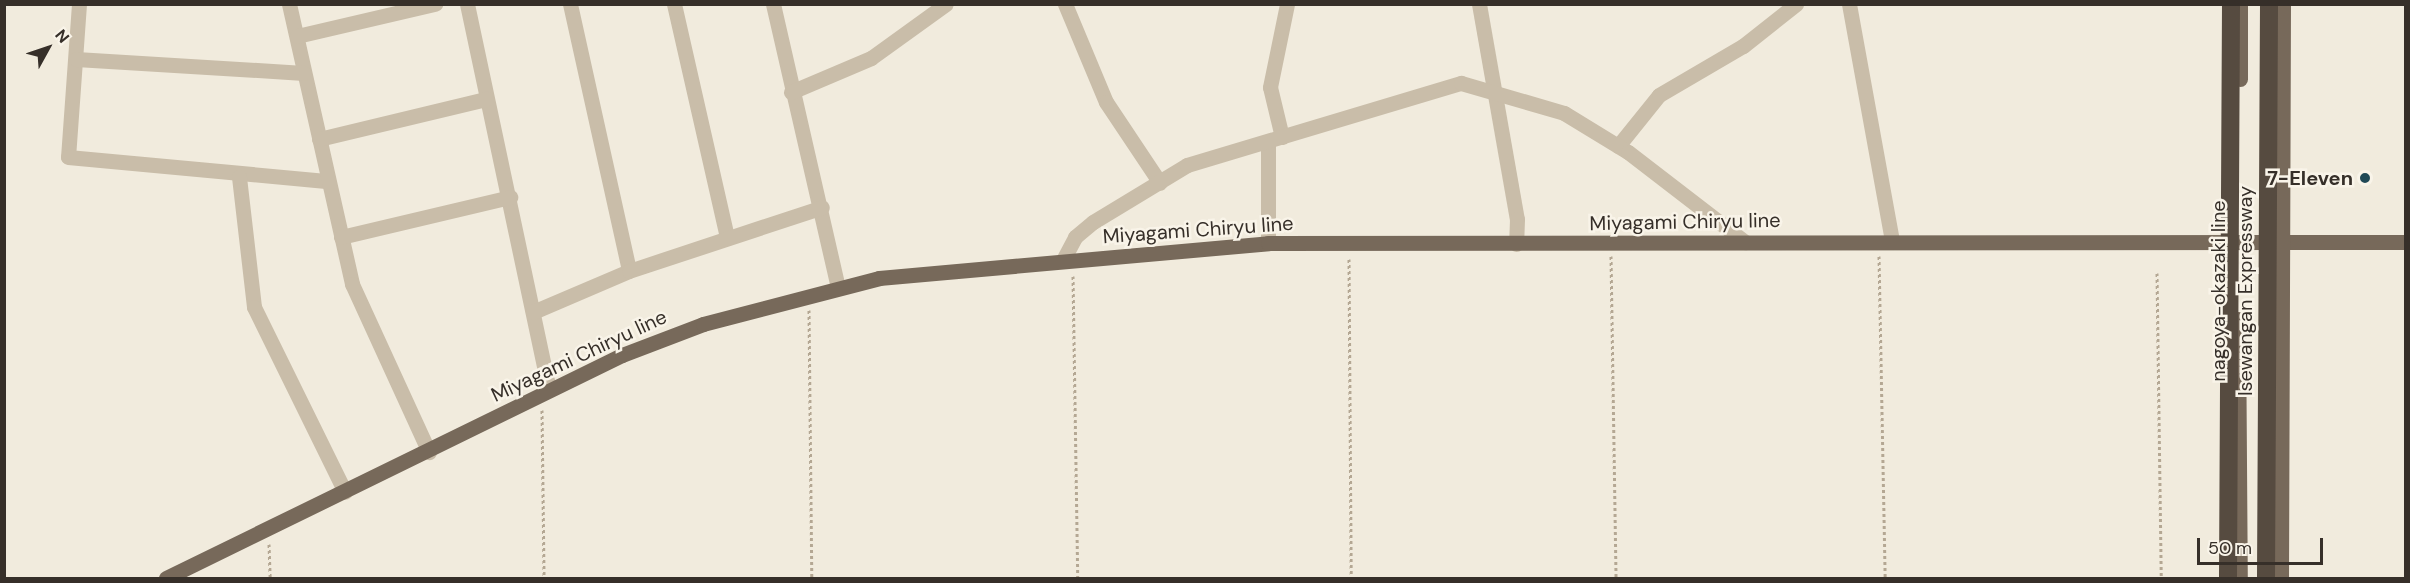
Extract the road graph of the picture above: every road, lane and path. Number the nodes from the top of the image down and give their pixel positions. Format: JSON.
{"nodes":[{"id":1,"x":79,"y":4,"type":"edge"},
{"id":2,"x":289,"y":4,"type":"edge"},
{"id":3,"x":435,"y":4,"type":"edge"},
{"id":4,"x":466,"y":4,"type":"edge"},
{"id":5,"x":570,"y":4,"type":"edge"},
{"id":6,"x":674,"y":4,"type":"edge"},
{"id":7,"x":773,"y":4,"type":"edge"},
{"id":8,"x":946,"y":4,"type":"edge"},
{"id":9,"x":1065,"y":4,"type":"edge"},
{"id":10,"x":1287,"y":4,"type":"edge"},
{"id":11,"x":1479,"y":4,"type":"edge"},
{"id":12,"x":1796,"y":4,"type":"edge"},
{"id":13,"x":1849,"y":4,"type":"edge"},
{"id":14,"x":2231,"y":4,"type":"edge"},
{"id":15,"x":2240,"y":4,"type":"edge"},
{"id":16,"x":2269,"y":4,"type":"edge"},
{"id":17,"x":2283,"y":4,"type":"edge"},
{"id":18,"x":297,"y":36,"type":"junction"},
{"id":19,"x":76,"y":59,"type":"junction"},
{"id":20,"x":304,"y":73,"type":"junction"},
{"id":21,"x":791,"y":92,"type":"junction"},
{"id":22,"x":1494,"y":93,"type":"junction"},
{"id":23,"x":486,"y":99,"type":"junction"},
{"id":24,"x":319,"y":139,"type":"junction"},
{"id":25,"x":1275,"y":139,"type":"junction"},
{"id":26,"x":1618,"y":146,"type":"junction"},
{"id":27,"x":239,"y":177,"type":"junction"},
{"id":28,"x":326,"y":181,"type":"junction"},
{"id":29,"x":1160,"y":183,"type":"junction"},
{"id":30,"x":510,"y":197,"type":"junction"},
{"id":31,"x":822,"y":207,"type":"junction"},
{"id":32,"x":341,"y":237,"type":"junction"},
{"id":33,"x":727,"y":238,"type":"junction"},
{"id":34,"x":2281,"y":238,"type":"junction"},
{"id":35,"x":2239,"y":239,"type":"junction"},
{"id":36,"x":1885,"y":241,"type":"junction"},
{"id":37,"x":1745,"y":242,"type":"junction"},
{"id":38,"x":2406,"y":242,"type":"edge"},
{"id":39,"x":1268,"y":243,"type":"junction"},
{"id":40,"x":1516,"y":244,"type":"junction"},
{"id":41,"x":1611,"y":244,"type":"junction"},
{"id":42,"x":1349,"y":245,"type":"junction"},
{"id":43,"x":1068,"y":260,"type":"junction"},
{"id":44,"x":629,"y":271,"type":"junction"},
{"id":45,"x":2157,"y":273,"type":"dead end"},
{"id":46,"x":838,"y":287,"type":"junction"},
{"id":47,"x":808,"y":294,"type":"junction"},
{"id":48,"x":533,"y":312,"type":"junction"},
{"id":49,"x":549,"y":389,"type":"junction"},
{"id":50,"x":429,"y":452,"type":"junction"},
{"id":51,"x":345,"y":492,"type":"junction"},
{"id":52,"x":269,"y":531,"type":"junction"},
{"id":53,"x":166,"y":579,"type":"edge"},
{"id":54,"x":270,"y":579,"type":"edge"},
{"id":55,"x":544,"y":579,"type":"edge"},
{"id":56,"x":812,"y":579,"type":"edge"},
{"id":57,"x":1078,"y":579,"type":"edge"},
{"id":58,"x":1351,"y":579,"type":"edge"},
{"id":59,"x":1616,"y":579,"type":"edge"},
{"id":60,"x":1885,"y":579,"type":"edge"},
{"id":61,"x":2161,"y":579,"type":"edge"},
{"id":62,"x":2228,"y":579,"type":"edge"},
{"id":63,"x":2240,"y":579,"type":"edge"},
{"id":64,"x":2266,"y":579,"type":"edge"},
{"id":65,"x":2282,"y":579,"type":"edge"}],
"edges":[{"from":1,"to":19,"type":"street"},
{"from":2,"to":18,"type":"street"},
{"from":3,"to":18,"type":"street"},
{"from":4,"to":23,"type":"street"},
{"from":5,"to":44,"type":"street"},
{"from":6,"to":33,"type":"street"},
{"from":7,"to":21,"type":"street"},
{"from":8,"to":21,"type":"street"},
{"from":9,"to":29,"type":"street"},
{"from":10,"to":25,"type":"street"},
{"from":11,"to":22,"type":"street"},
{"from":12,"to":26,"type":"street"},
{"from":13,"to":36,"type":"street"},
{"from":14,"to":62,"type":"highway","name":"Isewangan Expressway","bridge":true},
{"from":15,"to":35,"type":"main road","name":"nagoya-okazaki line"},
{"from":16,"to":64,"type":"highway","name":"Isewangan Expressway","bridge":true},
{"from":17,"to":34,"type":"main road"},
{"from":18,"to":20,"type":"street"},
{"from":19,"to":20,"type":"street"},
{"from":19,"to":27,"type":"street"},
{"from":20,"to":24,"type":"street"},
{"from":21,"to":31,"type":"street"},
{"from":22,"to":25,"type":"street"},
{"from":22,"to":26,"type":"street"},
{"from":22,"to":40,"type":"street"},
{"from":23,"to":24,"type":"street"},
{"from":23,"to":30,"type":"street"},
{"from":24,"to":28,"type":"street"},
{"from":25,"to":29,"type":"street"},
{"from":25,"to":39,"type":"street"},
{"from":26,"to":37,"type":"street"},
{"from":27,"to":28,"type":"street"},
{"from":27,"to":51,"type":"street"},
{"from":28,"to":32,"type":"street"},
{"from":29,"to":43,"type":"street"},
{"from":30,"to":32,"type":"street"},
{"from":30,"to":48,"type":"street"},
{"from":31,"to":33,"type":"street"},
{"from":31,"to":46,"type":"street"},
{"from":32,"to":50,"type":"street"},
{"from":33,"to":44,"type":"street"},
{"from":34,"to":35,"type":"main road","name":"Miyagami Chiryu line"},
{"from":34,"to":38,"type":"main road","name":"Miyagami Chiryu line"},
{"from":34,"to":65,"type":"main road"},
{"from":35,"to":36,"type":"main road","name":"Miyagami Chiryu line"},
{"from":35,"to":63,"type":"main road","name":"nagoya-okazaki line"},
{"from":36,"to":37,"type":"main road","name":"Miyagami Chiryu line"},
{"from":36,"to":60,"type":"path"},
{"from":37,"to":41,"type":"main road","name":"Miyagami Chiryu line"},
{"from":39,"to":42,"type":"main road","name":"Miyagami Chiryu line"},
{"from":39,"to":43,"type":"main road","name":"Miyagami Chiryu line"},
{"from":40,"to":41,"type":"main road","name":"Miyagami Chiryu line"},
{"from":40,"to":42,"type":"main road","name":"Miyagami Chiryu line"},
{"from":41,"to":59,"type":"path"},
{"from":42,"to":58,"type":"path"},
{"from":43,"to":46,"type":"main road","name":"Miyagami Chiryu line"},
{"from":43,"to":57,"type":"path"},
{"from":44,"to":48,"type":"street"},
{"from":45,"to":61,"type":"path"},
{"from":46,"to":47,"type":"main road","name":"Miyagami Chiryu line"},
{"from":47,"to":49,"type":"main road","name":"Miyagami Chiryu line"},
{"from":47,"to":56,"type":"path"},
{"from":48,"to":49,"type":"street"},
{"from":49,"to":50,"type":"main road","name":"Miyagami Chiryu line"},
{"from":49,"to":55,"type":"path"},
{"from":50,"to":51,"type":"main road","name":"Miyagami Chiryu line"},
{"from":51,"to":52,"type":"main road","name":"Miyagami Chiryu line"},
{"from":52,"to":53,"type":"main road","name":"Miyagami Chiryu line"},
{"from":52,"to":54,"type":"path"}]}
